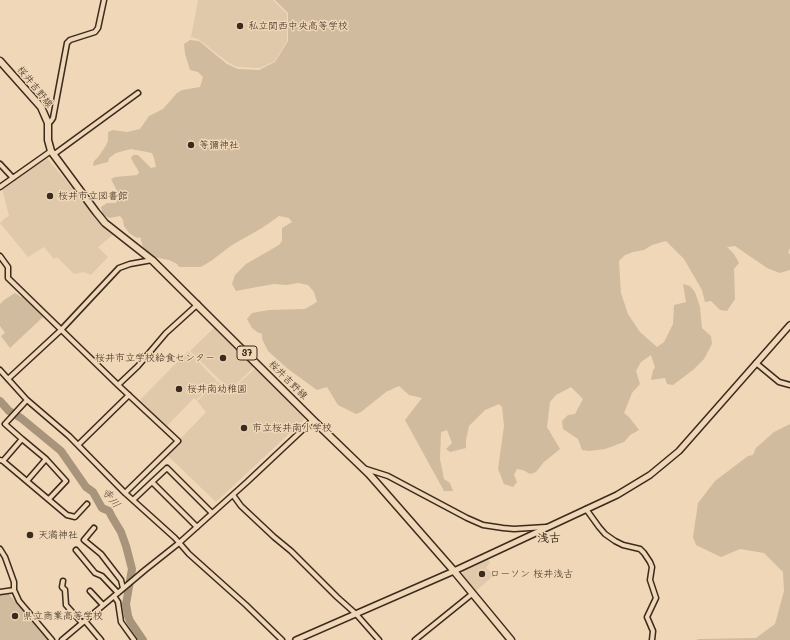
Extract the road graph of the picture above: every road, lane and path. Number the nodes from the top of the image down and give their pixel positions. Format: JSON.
{"nodes":[{"id":1,"x":104,"y":0,"type":"edge"},
{"id":2,"x":0,"y":61,"type":"edge"},
{"id":3,"x":138,"y":93,"type":"dead end"},
{"id":4,"x":48,"y":122,"type":"junction"},
{"id":5,"x":52,"y":153,"type":"junction"},
{"id":6,"x":0,"y":164,"type":"edge"},
{"id":7,"x":13,"y":178,"type":"junction"},
{"id":8,"x":0,"y":187,"type":"edge"},
{"id":9,"x":0,"y":256,"type":"edge"},
{"id":10,"x":152,"y":260,"type":"junction"},
{"id":11,"x":198,"y":304,"type":"junction"},
{"id":12,"x":790,"y":325,"type":"edge"},
{"id":13,"x":61,"y":330,"type":"junction"},
{"id":14,"x":756,"y":363,"type":"junction"},
{"id":15,"x":0,"y":370,"type":"edge"},
{"id":16,"x":8,"y":379,"type":"junction"},
{"id":17,"x":118,"y":385,"type":"junction"},
{"id":18,"x":790,"y":385,"type":"edge"},
{"id":19,"x":129,"y":395,"type":"junction"},
{"id":20,"x":27,"y":400,"type":"junction"},
{"id":21,"x":313,"y":420,"type":"junction"},
{"id":22,"x":0,"y":422,"type":"edge"},
{"id":23,"x":5,"y":424,"type":"junction"},
{"id":24,"x":22,"y":439,"type":"junction"},
{"id":25,"x":78,"y":445,"type":"junction"},
{"id":26,"x":46,"y":459,"type":"junction"},
{"id":27,"x":2,"y":460,"type":"edge"},
{"id":28,"x":361,"y":467,"type":"junction"},
{"id":29,"x":28,"y":482,"type":"junction"},
{"id":30,"x":152,"y":482,"type":"junction"},
{"id":31,"x":125,"y":493,"type":"junction"},
{"id":32,"x":233,"y":495,"type":"junction"},
{"id":33,"x":49,"y":499,"type":"junction"},
{"id":34,"x":133,"y":500,"type":"junction"},
{"id":35,"x":87,"y":504,"type":"dead end"},
{"id":36,"x":586,"y":509,"type":"junction"},
{"id":37,"x":212,"y":514,"type":"junction"},
{"id":38,"x":197,"y":527,"type":"junction"},
{"id":39,"x":546,"y":527,"type":"junction"},
{"id":40,"x":94,"y":528,"type":"dead end"},
{"id":41,"x":179,"y":543,"type":"junction"},
{"id":42,"x":0,"y":549,"type":"edge"},
{"id":43,"x":76,"y":550,"type":"dead end"},
{"id":44,"x":454,"y":571,"type":"junction"},
{"id":45,"x":62,"y":581,"type":"dead end"},
{"id":46,"x":123,"y":588,"type":"junction"},
{"id":47,"x":14,"y":590,"type":"junction"},
{"id":48,"x":90,"y":591,"type":"dead end"},
{"id":49,"x":0,"y":592,"type":"edge"},
{"id":50,"x":116,"y":594,"type":"junction"},
{"id":51,"x":472,"y":594,"type":"junction"},
{"id":52,"x":103,"y":606,"type":"junction"},
{"id":53,"x":356,"y":614,"type":"junction"},
{"id":54,"x":83,"y":622,"type":"junction"},
{"id":55,"x":52,"y":640,"type":"edge"},
{"id":56,"x":62,"y":640,"type":"edge"},
{"id":57,"x":101,"y":640,"type":"edge"},
{"id":58,"x":134,"y":640,"type":"edge"},
{"id":59,"x":282,"y":640,"type":"edge"},
{"id":60,"x":296,"y":640,"type":"edge"},
{"id":61,"x":379,"y":640,"type":"edge"},
{"id":62,"x":414,"y":640,"type":"edge"},
{"id":63,"x":512,"y":640,"type":"edge"},
{"id":64,"x":652,"y":640,"type":"edge"}],
"edges":[{"from":1,"to":4,"type":"street"},
{"from":2,"to":4,"type":"main road","name":"桜井吉野線","number":"37"},
{"from":3,"to":5,"type":"street"},
{"from":4,"to":5,"type":"main road","name":"桜井吉野線","number":"37"},
{"from":5,"to":7,"type":"street"},
{"from":5,"to":10,"type":"main road","name":"桜井吉野線","number":"37"},
{"from":6,"to":7,"type":"street"},
{"from":7,"to":8,"type":"street"},
{"from":9,"to":13,"type":"street"},
{"from":10,"to":11,"type":"main road","name":"桜井吉野線","number":"37"},
{"from":10,"to":13,"type":"street"},
{"from":11,"to":17,"type":"street"},
{"from":11,"to":21,"type":"main road","name":"桜井吉野線","number":"37"},
{"from":12,"to":14,"type":"street"},
{"from":13,"to":16,"type":"street"},
{"from":13,"to":17,"type":"street"},
{"from":14,"to":18,"type":"street"},
{"from":14,"to":36,"type":"street"},
{"from":15,"to":16,"type":"street"},
{"from":16,"to":20,"type":"street"},
{"from":17,"to":19,"type":"street"},
{"from":19,"to":25,"type":"street"},
{"from":19,"to":31,"type":"street"},
{"from":20,"to":23,"type":"street"},
{"from":20,"to":25,"type":"street"},
{"from":21,"to":28,"type":"main road","name":"桜井吉野線","number":"37"},
{"from":21,"to":32,"type":"street"},
{"from":22,"to":23,"type":"street"},
{"from":23,"to":24,"type":"street"},
{"from":24,"to":26,"type":"street"},
{"from":24,"to":27,"type":"street"},
{"from":25,"to":31,"type":"street"},
{"from":26,"to":29,"type":"street"},
{"from":26,"to":33,"type":"street"},
{"from":27,"to":29,"type":"street"},
{"from":28,"to":39,"type":"street"},
{"from":28,"to":44,"type":"main road","name":"桜井吉野線","number":"37"},
{"from":29,"to":33,"type":"street"},
{"from":30,"to":34,"type":"street"},
{"from":30,"to":37,"type":"street"},
{"from":30,"to":38,"type":"street"},
{"from":31,"to":34,"type":"street"},
{"from":32,"to":37,"type":"street"},
{"from":32,"to":53,"type":"street"},
{"from":33,"to":35,"type":"street"},
{"from":34,"to":41,"type":"street"},
{"from":36,"to":39,"type":"street"},
{"from":36,"to":64,"type":"street"},
{"from":37,"to":38,"type":"street"},
{"from":38,"to":41,"type":"street"},
{"from":39,"to":44,"type":"street"},
{"from":40,"to":46,"type":"street"},
{"from":41,"to":46,"type":"street"},
{"from":41,"to":59,"type":"street"},
{"from":42,"to":47,"type":"street"},
{"from":43,"to":50,"type":"street"},
{"from":44,"to":51,"type":"main road","name":"桜井吉野線","number":"37"},
{"from":44,"to":53,"type":"street"},
{"from":45,"to":54,"type":"street"},
{"from":46,"to":50,"type":"street"},
{"from":47,"to":49,"type":"street"},
{"from":47,"to":55,"type":"street"},
{"from":48,"to":52,"type":"street"},
{"from":50,"to":52,"type":"street"},
{"from":50,"to":58,"type":"street"},
{"from":51,"to":62,"type":"street"},
{"from":51,"to":63,"type":"main road","name":"桜井吉野線","number":"37"},
{"from":52,"to":54,"type":"street"},
{"from":53,"to":60,"type":"street"},
{"from":53,"to":61,"type":"street"},
{"from":54,"to":56,"type":"street"},
{"from":54,"to":57,"type":"street"}]}
